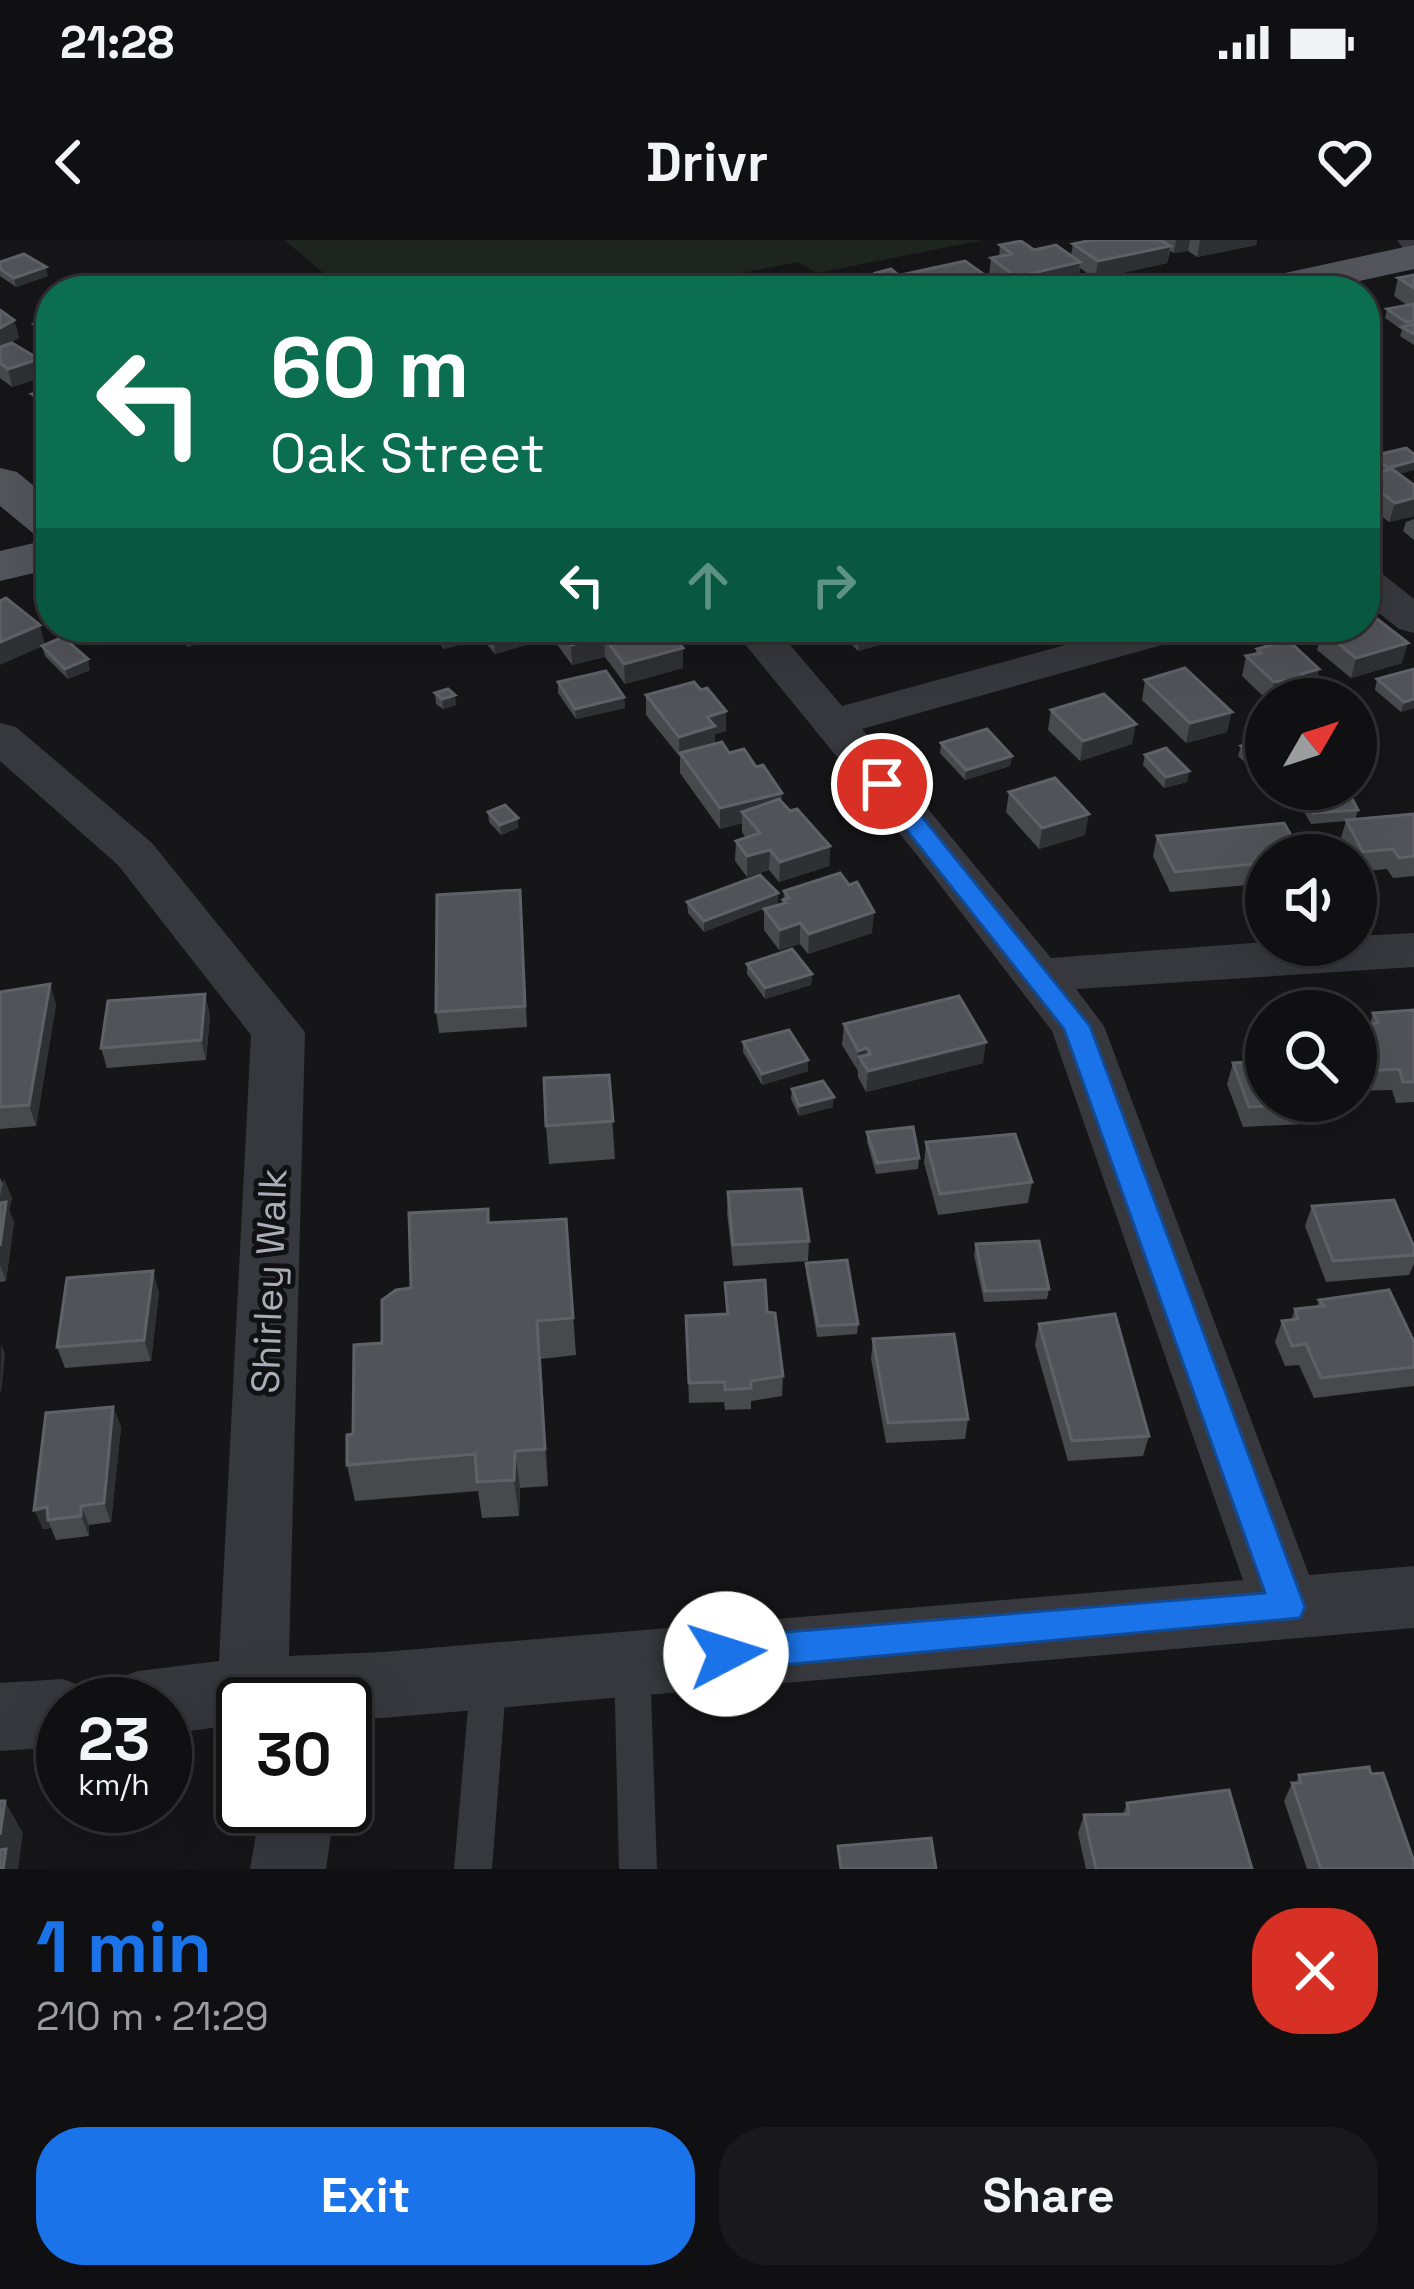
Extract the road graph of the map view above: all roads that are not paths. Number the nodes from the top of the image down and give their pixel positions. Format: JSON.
{"nodes":[{"id":1,"x":1414,"y":257,"type":"edge"},
{"id":2,"x":1327,"y":276,"type":"edge"},
{"id":3,"x":0,"y":483,"type":"edge"},
{"id":4,"x":36,"y":512,"type":"edge"},
{"id":5,"x":0,"y":539,"type":"edge"},
{"id":6,"x":36,"y":558,"type":"edge"},
{"id":7,"x":0,"y":566,"type":"edge"},
{"id":8,"x":1380,"y":594,"type":"edge"},
{"id":9,"x":1414,"y":620,"type":"edge"},
{"id":10,"x":764,"y":642,"type":"edge"},
{"id":11,"x":1125,"y":642,"type":"edge"},
{"id":12,"x":831,"y":723,"type":"junction"},
{"id":13,"x":0,"y":736,"type":"edge"},
{"id":14,"x":1414,"y":950,"type":"edge"},
{"id":15,"x":1040,"y":977,"type":"junction"},
{"id":16,"x":1414,"y":1597,"type":"edge"},
{"id":17,"x":1287,"y":1607,"type":"junction"},
{"id":18,"x":632,"y":1661,"type":"junction"},
{"id":19,"x":489,"y":1674,"type":"junction"},
{"id":20,"x":294,"y":1677,"type":"edge"},
{"id":21,"x":372,"y":1686,"type":"edge"},
{"id":22,"x":36,"y":1715,"type":"edge"},
{"id":23,"x":0,"y":1717,"type":"edge"},
{"id":24,"x":294,"y":1833,"type":"edge"},
{"id":25,"x":288,"y":1869,"type":"edge"},
{"id":26,"x":473,"y":1869,"type":"edge"},
{"id":27,"x":638,"y":1869,"type":"edge"}],
"edges":[{"from":1,"to":2,"type":"main road"},
{"from":3,"to":4,"type":"main road"},
{"from":3,"to":5,"type":"main road"},
{"from":6,"to":7,"type":"main road"},
{"from":8,"to":9,"type":"street"},
{"from":10,"to":12,"type":"street"},
{"from":11,"to":12,"type":"street"},
{"from":12,"to":15,"type":"street"},
{"from":13,"to":20,"type":"street","name":"Shirley Walk"},
{"from":14,"to":15,"type":"street"},
{"from":15,"to":17,"type":"street"},
{"from":16,"to":17,"type":"street"},
{"from":17,"to":18,"type":"street"},
{"from":18,"to":19,"type":"street"},
{"from":18,"to":27,"type":"lane"},
{"from":19,"to":21,"type":"street"},
{"from":19,"to":26,"type":"lane"},
{"from":22,"to":23,"type":"street"},
{"from":24,"to":25,"type":"street"}]}
